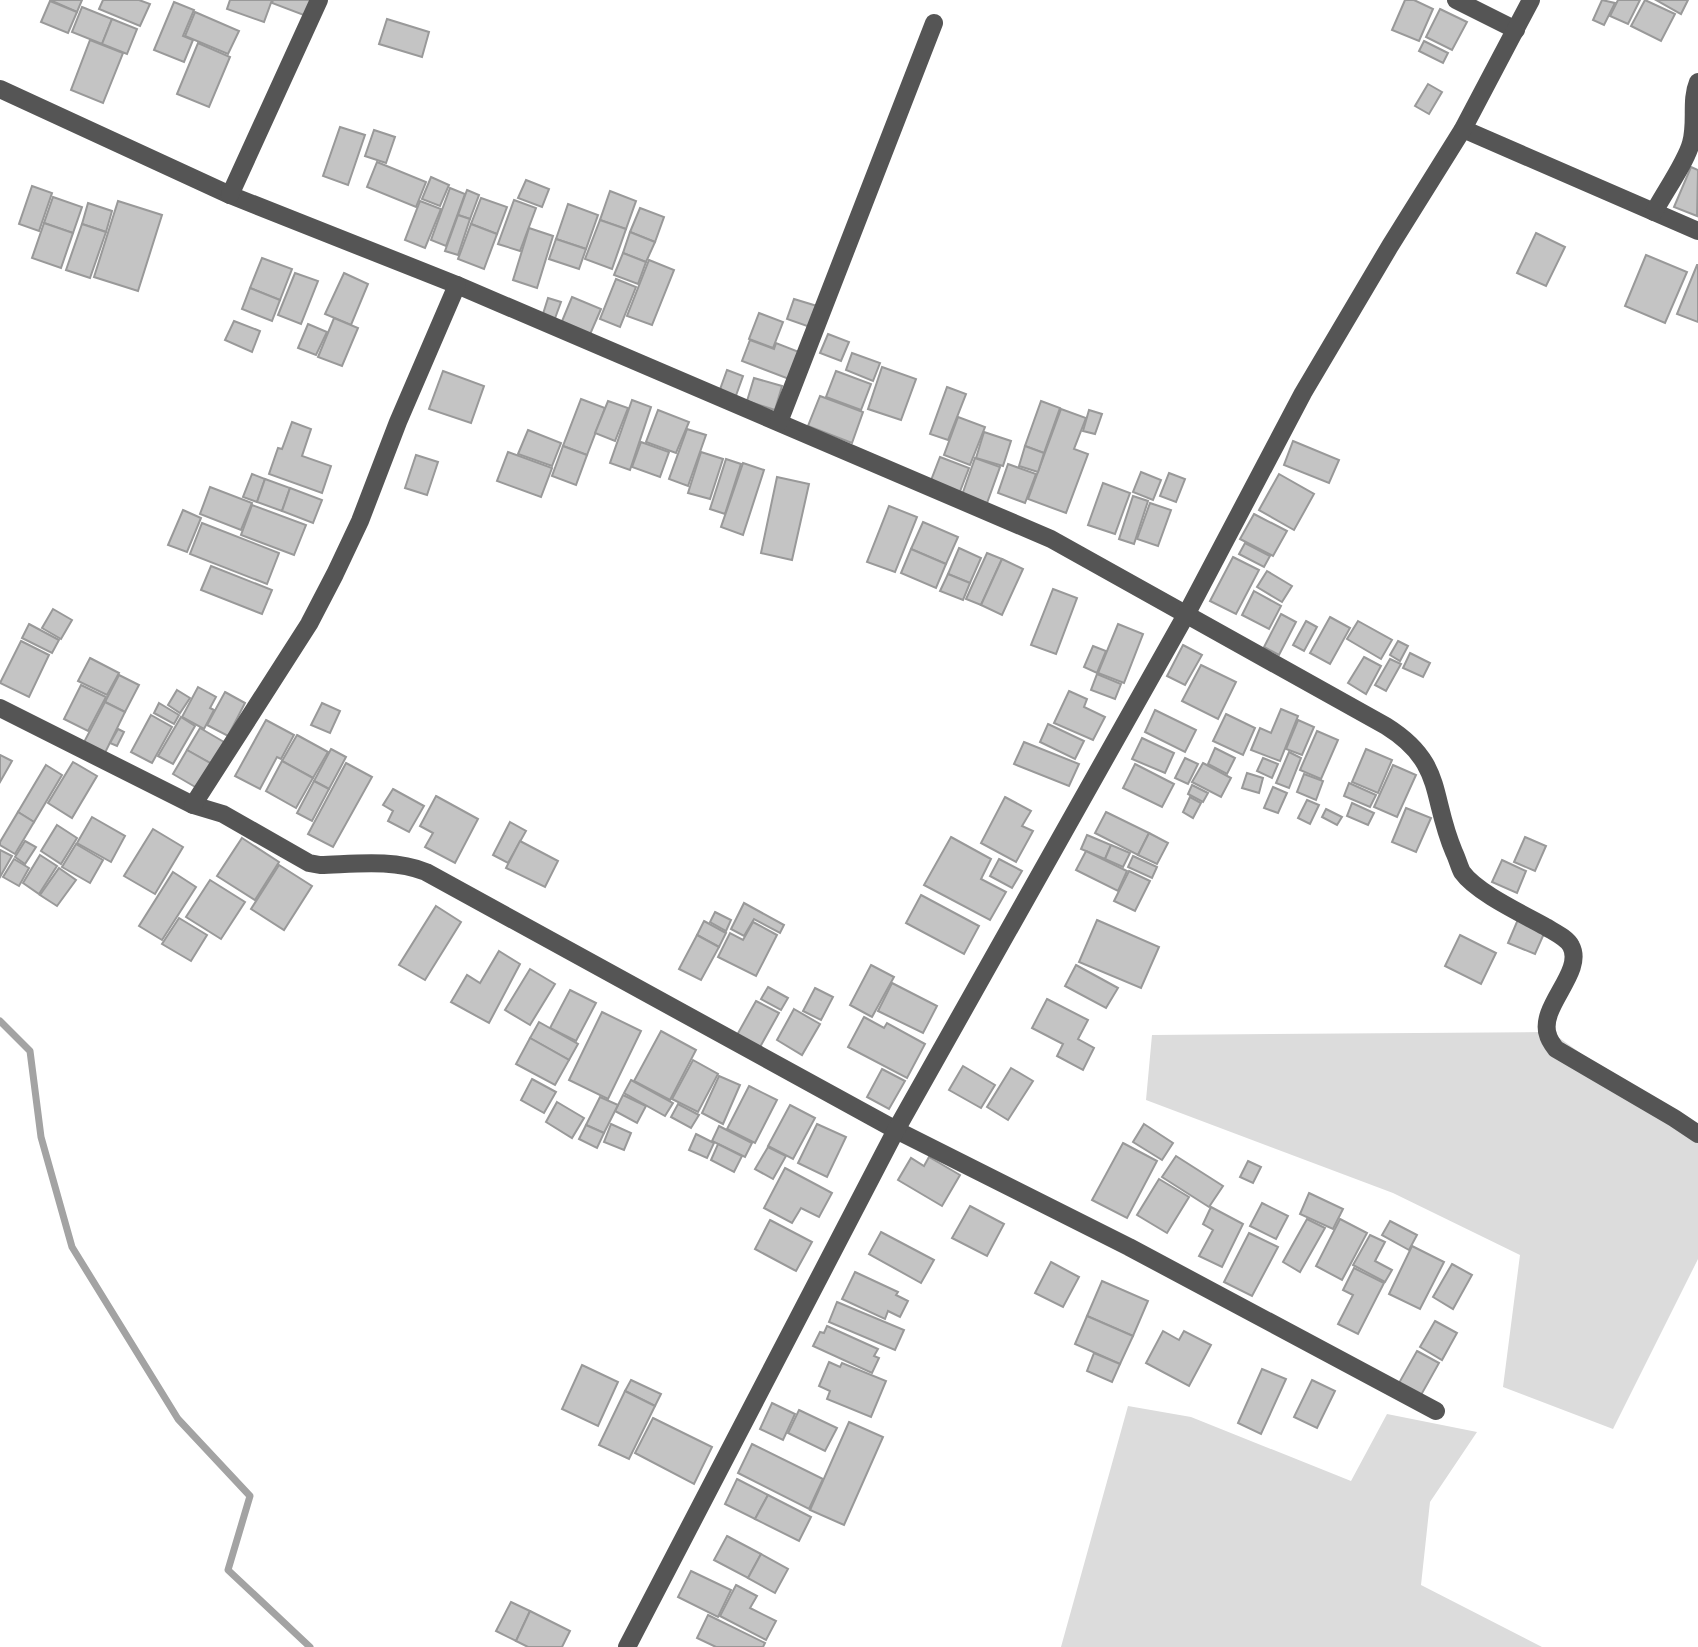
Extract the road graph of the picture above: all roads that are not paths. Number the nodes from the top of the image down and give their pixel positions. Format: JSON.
{"nodes":[{"id":1,"x":319,"y":0,"type":"edge"},
{"id":2,"x":1456,"y":0,"type":"edge"},
{"id":3,"x":1531,"y":0,"type":"edge"},
{"id":4,"x":934,"y":23,"type":"dead end"},
{"id":5,"x":1516,"y":30,"type":"junction"},
{"id":6,"x":1698,"y":82,"type":"edge"},
{"id":7,"x":0,"y":89,"type":"edge"},
{"id":8,"x":1463,"y":129,"type":"junction"},
{"id":9,"x":230,"y":195,"type":"junction"},
{"id":10,"x":1654,"y":212,"type":"junction"},
{"id":11,"x":1698,"y":231,"type":"edge"},
{"id":12,"x":457,"y":285,"type":"junction"},
{"id":13,"x":779,"y":422,"type":"junction"},
{"id":14,"x":1187,"y":613,"type":"junction"},
{"id":15,"x":0,"y":708,"type":"edge"},
{"id":16,"x":193,"y":805,"type":"junction"},
{"id":17,"x":896,"y":1130,"type":"junction"},
{"id":18,"x":1698,"y":1135,"type":"edge"},
{"id":19,"x":1436,"y":1410,"type":"dead end"},
{"id":20,"x":627,"y":1647,"type":"edge"}],
"edges":[{"from":1,"to":9,"type":"street"},
{"from":2,"to":5,"type":"street"},
{"from":3,"to":5,"type":"street"},
{"from":4,"to":13,"type":"street"},
{"from":5,"to":8,"type":"street"},
{"from":6,"to":10,"type":"street"},
{"from":7,"to":9,"type":"street"},
{"from":8,"to":10,"type":"street"},
{"from":8,"to":14,"type":"street"},
{"from":9,"to":12,"type":"street"},
{"from":10,"to":11,"type":"street"},
{"from":12,"to":13,"type":"street"},
{"from":12,"to":16,"type":"street"},
{"from":13,"to":14,"type":"street"},
{"from":14,"to":17,"type":"street"},
{"from":14,"to":18,"type":"street"},
{"from":15,"to":16,"type":"street"},
{"from":16,"to":17,"type":"street"},
{"from":17,"to":19,"type":"street"},
{"from":17,"to":20,"type":"street"}]}
